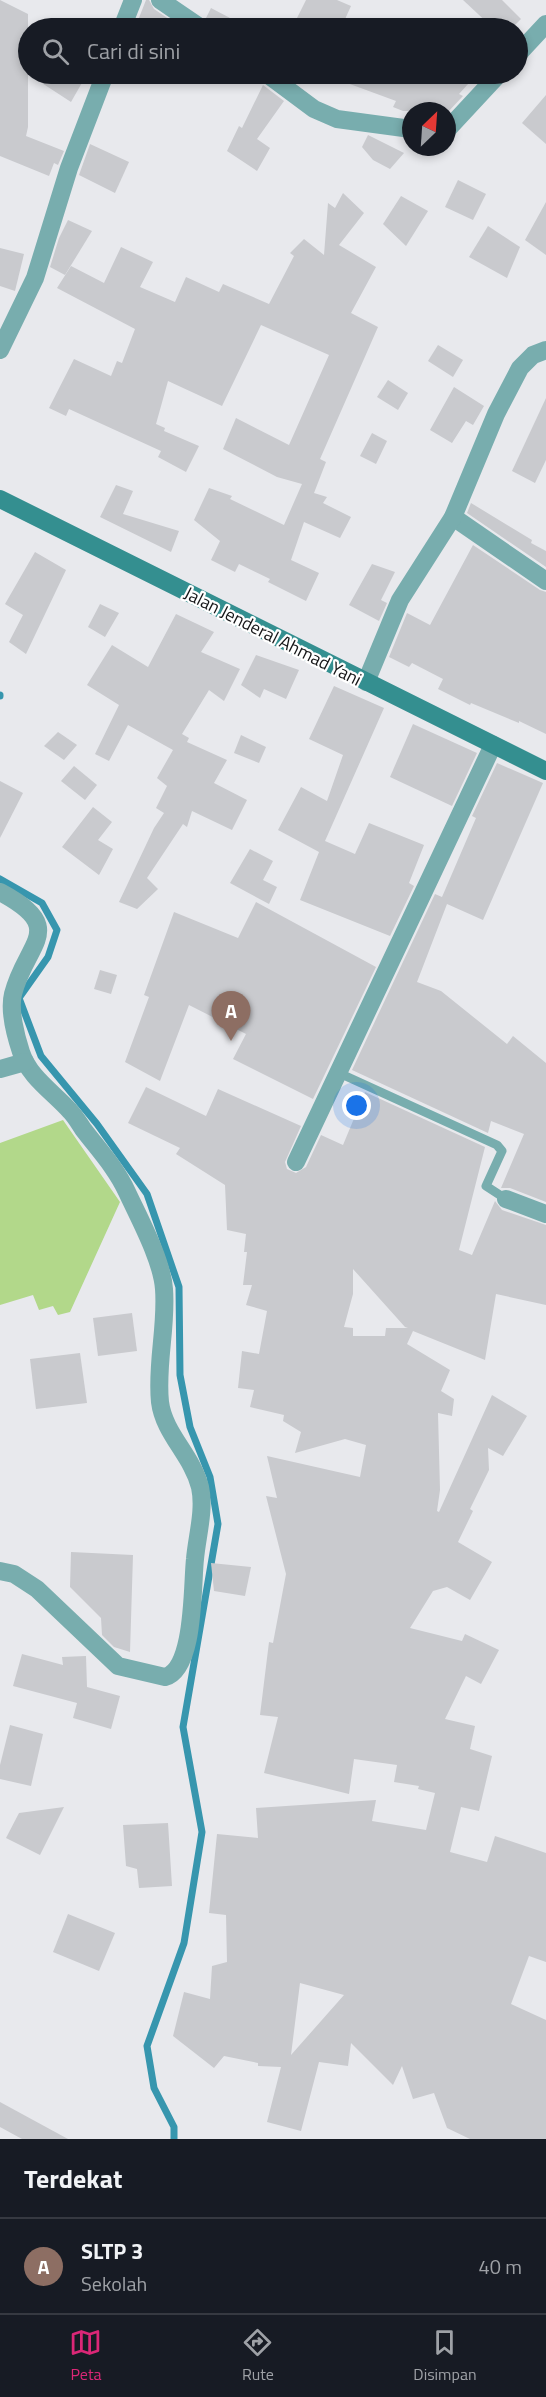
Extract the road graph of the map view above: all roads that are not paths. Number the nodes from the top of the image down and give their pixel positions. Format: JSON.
{"nodes":[{"id":1,"x":133,"y":0,"type":"edge"},
{"id":2,"x":160,"y":0,"type":"edge"},
{"id":3,"x":126,"y":18,"type":"edge"},
{"id":4,"x":186,"y":18,"type":"edge"},
{"id":5,"x":546,"y":24,"type":"edge"},
{"id":6,"x":528,"y":43,"type":"edge"},
{"id":7,"x":101,"y":84,"type":"edge"},
{"id":8,"x":280,"y":84,"type":"edge"},
{"id":9,"x":490,"y":84,"type":"edge"},
{"id":10,"x":456,"y":120,"type":"edge"},
{"id":11,"x":402,"y":128,"type":"edge"},
{"id":12,"x":0,"y":350,"type":"edge"},
{"id":13,"x":546,"y":350,"type":"edge"},
{"id":14,"x":0,"y":499,"type":"edge"},
{"id":15,"x":453,"y":517,"type":"junction"},
{"id":16,"x":546,"y":581,"type":"edge"},
{"id":17,"x":366,"y":682,"type":"junction"},
{"id":18,"x":493,"y":745,"type":"junction"},
{"id":19,"x":546,"y":771,"type":"edge"},
{"id":20,"x":0,"y":892,"type":"edge"},
{"id":21,"x":25,"y":1062,"type":"junction"},
{"id":22,"x":0,"y":1069,"type":"edge"},
{"id":23,"x":339,"y":1073,"type":"junction"},
{"id":24,"x":296,"y":1162,"type":"dead end"},
{"id":25,"x":506,"y":1198,"type":"joint"},
{"id":26,"x":546,"y":1214,"type":"edge"},
{"id":27,"x":0,"y":1571,"type":"edge"}],
"edges":[{"from":1,"to":3,"type":"street"},
{"from":2,"to":4,"type":"street"},
{"from":5,"to":6,"type":"street"},
{"from":7,"to":12,"type":"street"},
{"from":8,"to":11,"type":"street"},
{"from":9,"to":10,"type":"street"},
{"from":13,"to":15,"type":"street"},
{"from":14,"to":17,"type":"main road","name":"Jalan Jenderal Ahmad Yani"},
{"from":15,"to":16,"type":"street"},
{"from":15,"to":17,"type":"street"},
{"from":17,"to":18,"type":"main road","name":"Jalan Jenderal Ahmad Yani"},
{"from":18,"to":19,"type":"main road","name":"Jalan Jenderal Ahmad Yani"},
{"from":18,"to":23,"type":"street"},
{"from":20,"to":21,"type":"street"},
{"from":21,"to":22,"type":"street"},
{"from":21,"to":27,"type":"street"},
{"from":23,"to":24,"type":"street"},
{"from":23,"to":25,"type":"lane"},
{"from":25,"to":26,"type":"street"}]}
